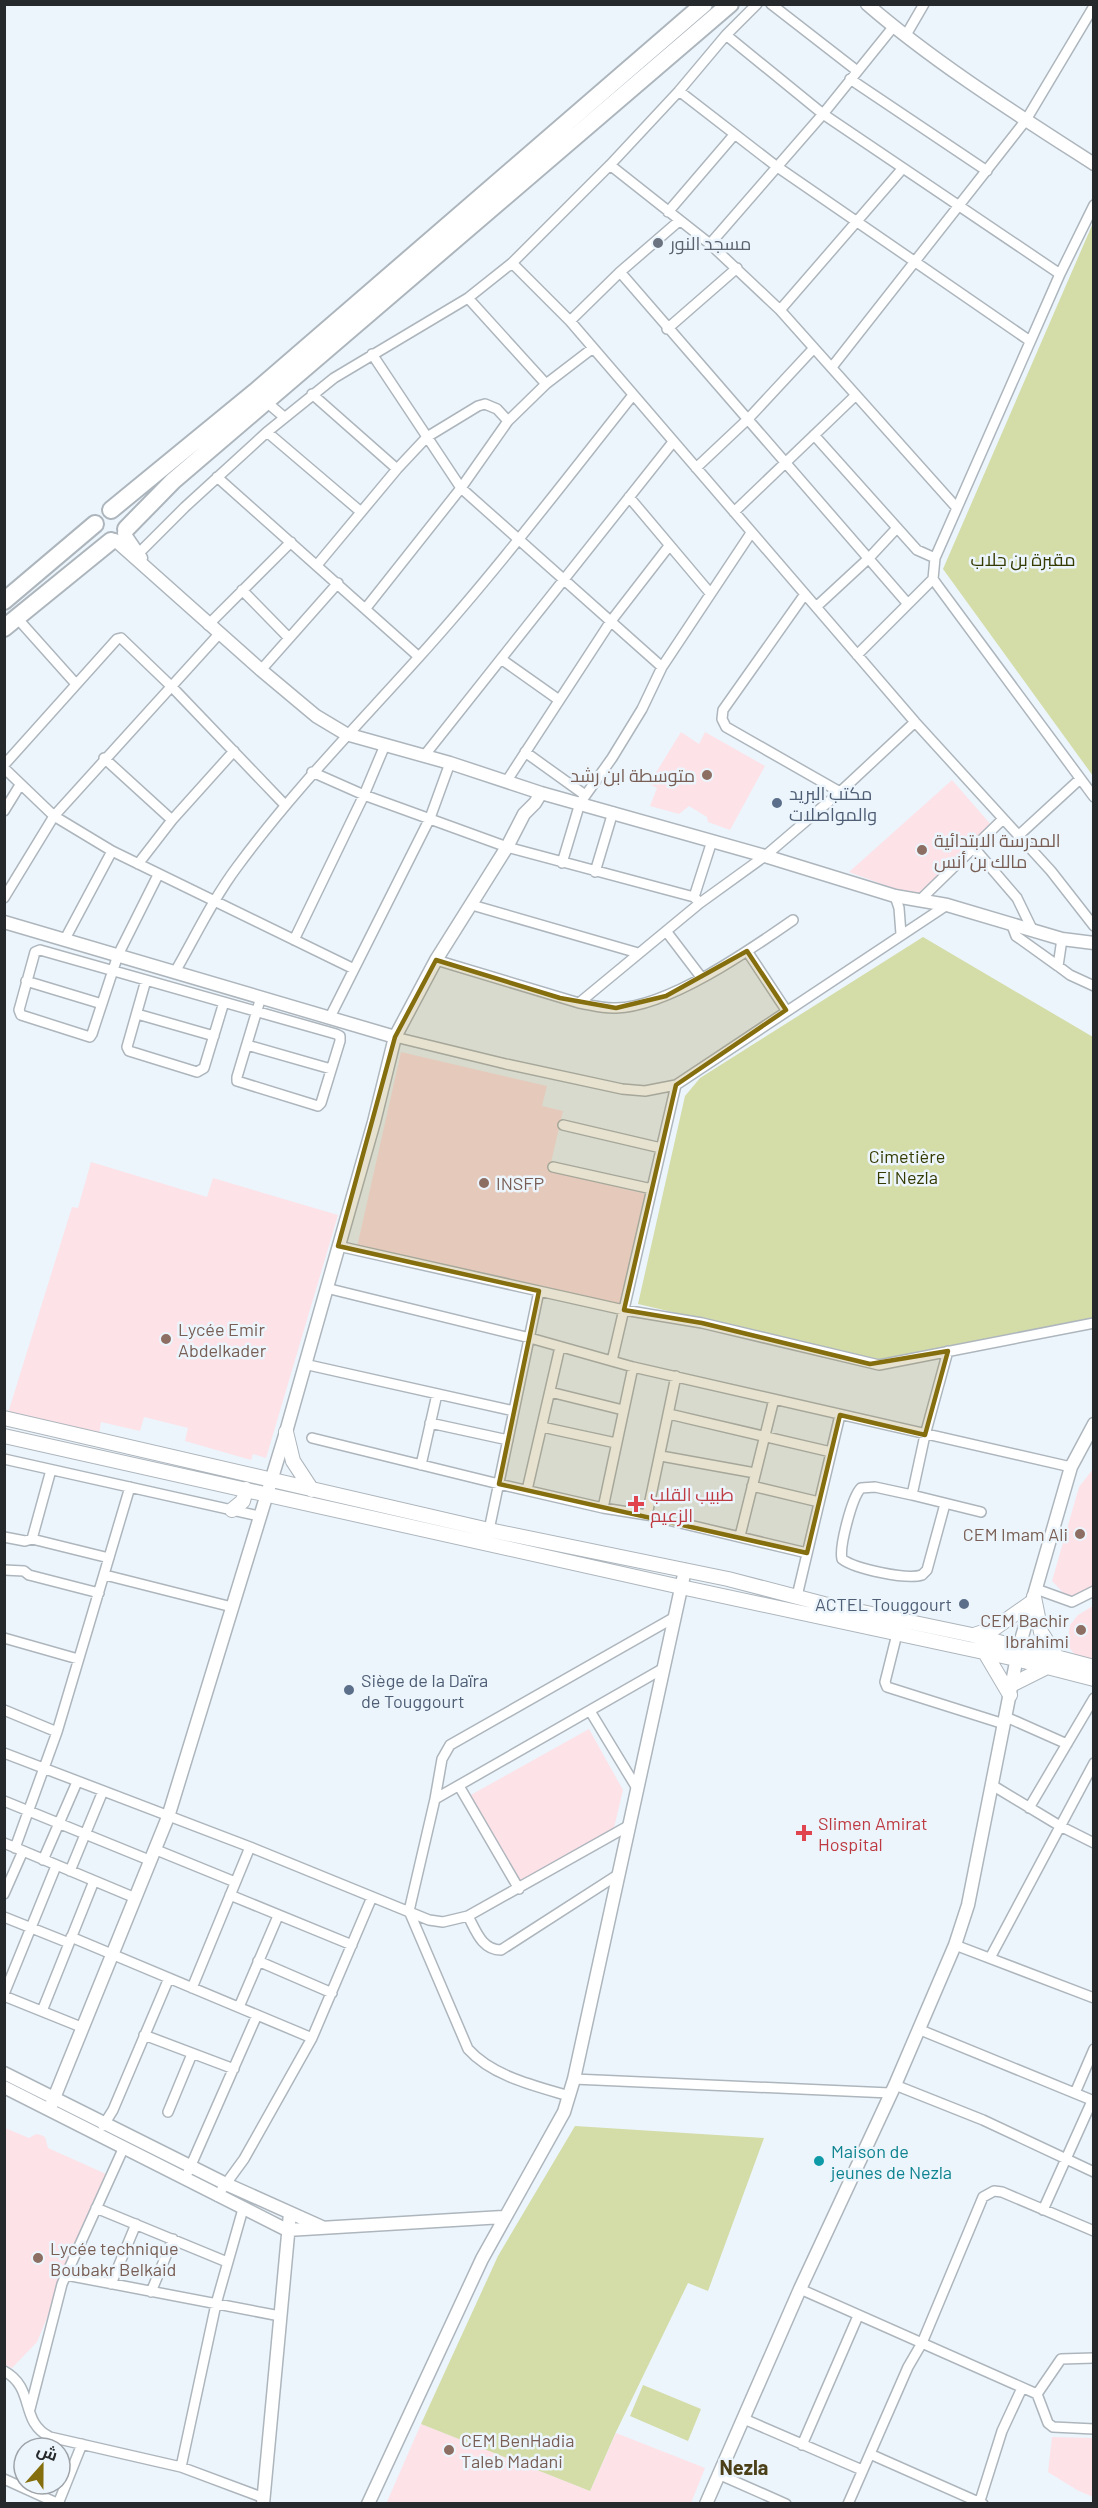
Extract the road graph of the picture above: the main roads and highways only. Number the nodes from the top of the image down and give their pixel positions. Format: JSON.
{"nodes":[{"id":1,"x":705,"y":4,"type":"edge"},
{"id":2,"x":730,"y":4,"type":"edge"},
{"id":3,"x":260,"y":397,"type":"junction"},
{"id":4,"x":111,"y":510,"type":"junction"},
{"id":5,"x":95,"y":524,"type":"junction"},
{"id":6,"x":119,"y":536,"type":"junction"},
{"id":7,"x":4,"y":601,"type":"edge"},
{"id":8,"x":11,"y":623,"type":"edge"},
{"id":9,"x":4,"y":1418,"type":"edge"},
{"id":10,"x":286,"y":1432,"type":"road end"},
{"id":11,"x":4,"y":1436,"type":"edge"},
{"id":12,"x":268,"y":1487,"type":"junction"},
{"id":13,"x":246,"y":1489,"type":"junction"},
{"id":14,"x":312,"y":1490,"type":"junction"},
{"id":15,"x":232,"y":1510,"type":"road end"},
{"id":16,"x":972,"y":1635,"type":"junction"},
{"id":17,"x":984,"y":1651,"type":"junction"},
{"id":18,"x":1018,"y":1653,"type":"junction"},
{"id":19,"x":1052,"y":1663,"type":"junction"},
{"id":20,"x":1094,"y":1667,"type":"edge"},
{"id":21,"x":1094,"y":1679,"type":"edge"}],
"edges":[{"from":1,"to":3,"type":"highway"},
{"from":2,"to":3,"type":"highway"},
{"from":3,"to":4,"type":"highway"},
{"from":3,"to":6,"type":"highway"},
{"from":4,"to":5,"type":"highway"},
{"from":4,"to":6,"type":"highway"},
{"from":5,"to":6,"type":"highway"},
{"from":5,"to":7,"type":"highway"},
{"from":6,"to":8,"type":"highway"},
{"from":9,"to":12,"type":"main road"},
{"from":10,"to":14,"type":"main road"},
{"from":11,"to":13,"type":"main road"},
{"from":12,"to":13,"type":"main road"},
{"from":12,"to":14,"type":"main road"},
{"from":12,"to":17,"type":"main road"},
{"from":13,"to":15,"type":"main road"},
{"from":14,"to":16,"type":"main road"},
{"from":16,"to":18,"type":"main road"},
{"from":16,"to":19,"type":"main road"},
{"from":17,"to":18,"type":"main road"},
{"from":17,"to":19,"type":"main road"},
{"from":18,"to":19,"type":"main road"},
{"from":19,"to":20,"type":"main road"},
{"from":19,"to":21,"type":"main road"}]}
